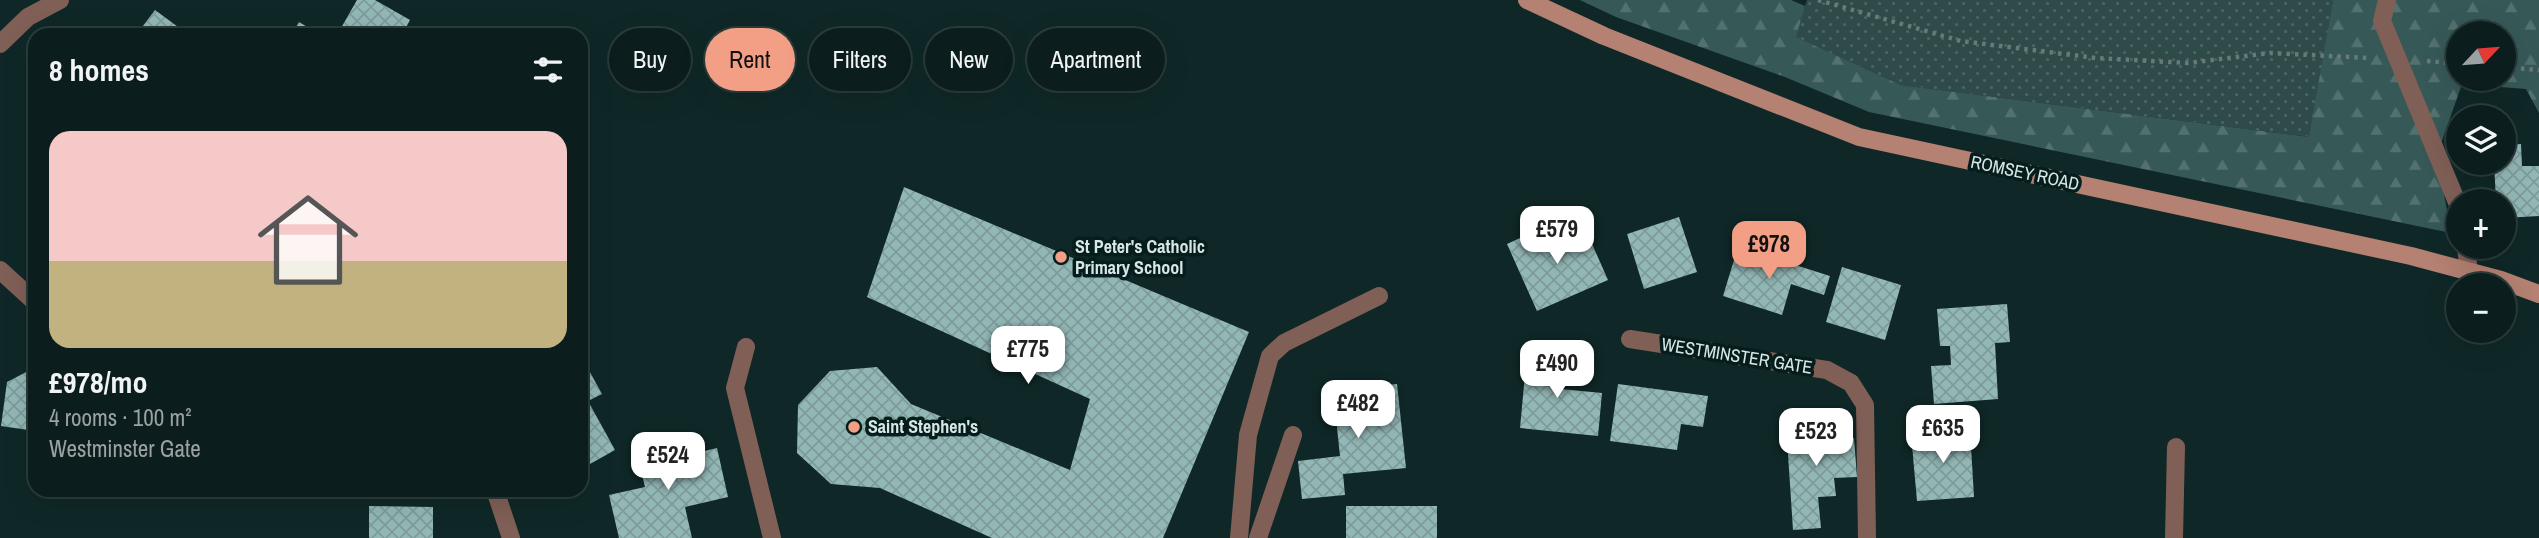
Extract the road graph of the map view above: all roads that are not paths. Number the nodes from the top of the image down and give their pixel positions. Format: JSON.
{"nodes":[{"id":1,"x":1527,"y":0,"type":"edge"},
{"id":2,"x":2387,"y":0,"type":"edge"},
{"id":3,"x":56,"y":1,"type":"edge"},
{"id":4,"x":0,"y":44,"type":"edge"},
{"id":5,"x":2452,"y":189,"type":"edge"},
{"id":6,"x":2467,"y":259,"type":"edge"},
{"id":7,"x":0,"y":270,"type":"edge"},
{"id":8,"x":2469,"y":272,"type":"junction"},
{"id":9,"x":2539,"y":294,"type":"edge"},
{"id":10,"x":28,"y":296,"type":"edge"},
{"id":11,"x":1379,"y":296,"type":"dead end"},
{"id":12,"x":1630,"y":339,"type":"dead end"},
{"id":13,"x":746,"y":347,"type":"dead end"},
{"id":14,"x":1293,"y":435,"type":"dead end"},
{"id":15,"x":2176,"y":447,"type":"dead end"},
{"id":16,"x":497,"y":497,"type":"edge"},
{"id":17,"x":511,"y":538,"type":"edge"},
{"id":18,"x":772,"y":538,"type":"edge"},
{"id":19,"x":1239,"y":538,"type":"edge"},
{"id":20,"x":1258,"y":538,"type":"edge"},
{"id":21,"x":1867,"y":538,"type":"edge"},
{"id":22,"x":2174,"y":538,"type":"edge"}],
"edges":[{"from":1,"to":8,"type":"main road","name":"ROMSEY ROAD"},
{"from":2,"to":5,"type":"street"},
{"from":3,"to":4,"type":"street"},
{"from":6,"to":8,"type":"street"},
{"from":7,"to":10,"type":"street"},
{"from":8,"to":9,"type":"main road","name":"ROMSEY ROAD"},
{"from":11,"to":19,"type":"street"},
{"from":12,"to":21,"type":"street","name":"WESTMINSTER GATE"},
{"from":13,"to":18,"type":"street"},
{"from":14,"to":20,"type":"street"},
{"from":15,"to":22,"type":"street"},
{"from":16,"to":17,"type":"street"}]}
